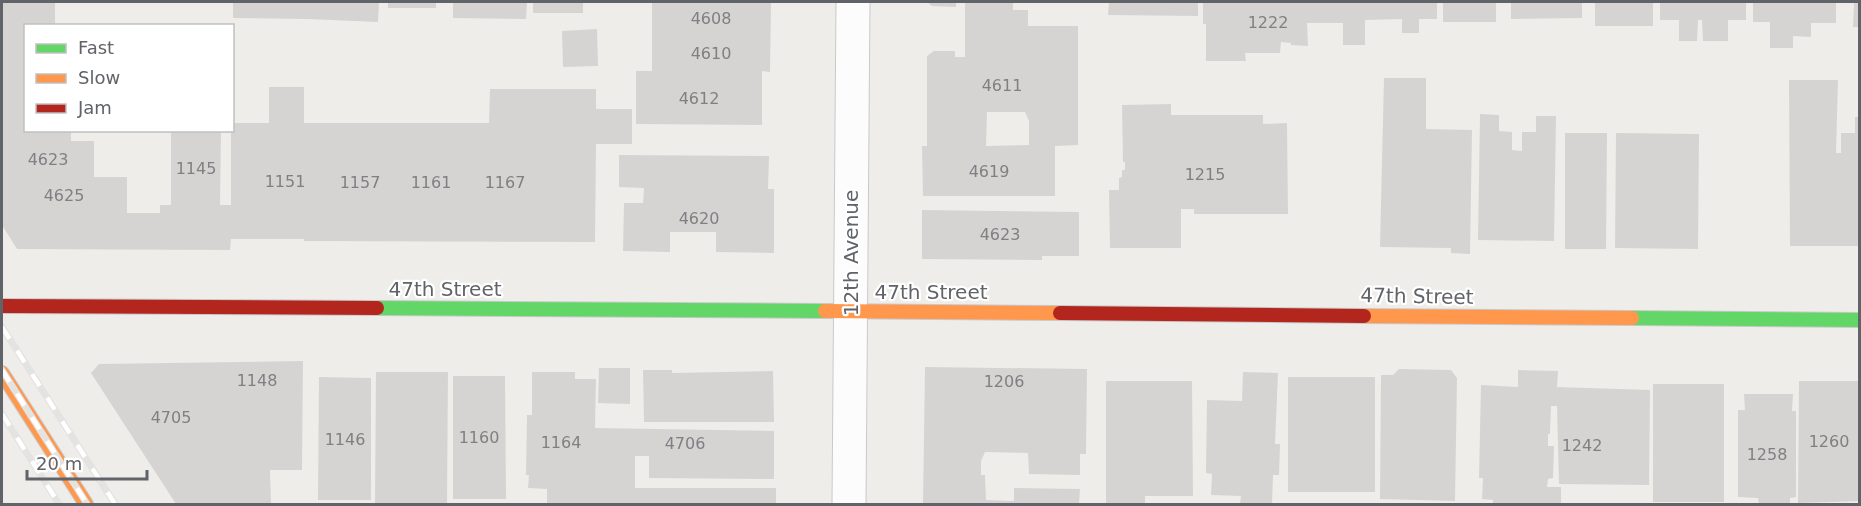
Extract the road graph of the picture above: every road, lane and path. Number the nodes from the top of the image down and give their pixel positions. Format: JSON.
{"nodes":[{"id":1,"x":853,"y":2,"type":"edge"},
{"id":2,"x":2,"y":306,"type":"edge"},
{"id":3,"x":850,"y":311,"type":"junction"},
{"id":4,"x":1860,"y":320,"type":"edge"},
{"id":5,"x":2,"y":373,"type":"edge"},
{"id":6,"x":86,"y":504,"type":"edge"},
{"id":7,"x":849,"y":504,"type":"edge"}],
"edges":[{"from":1,"to":3,"type":"street","name":"12th Avenue"},
{"from":2,"to":3,"type":"street","name":"47th Street"},
{"from":3,"to":4,"type":"street","name":"47th Street"},
{"from":3,"to":7,"type":"street","name":"12th Avenue"},
{"from":5,"to":6,"type":"street"}]}
